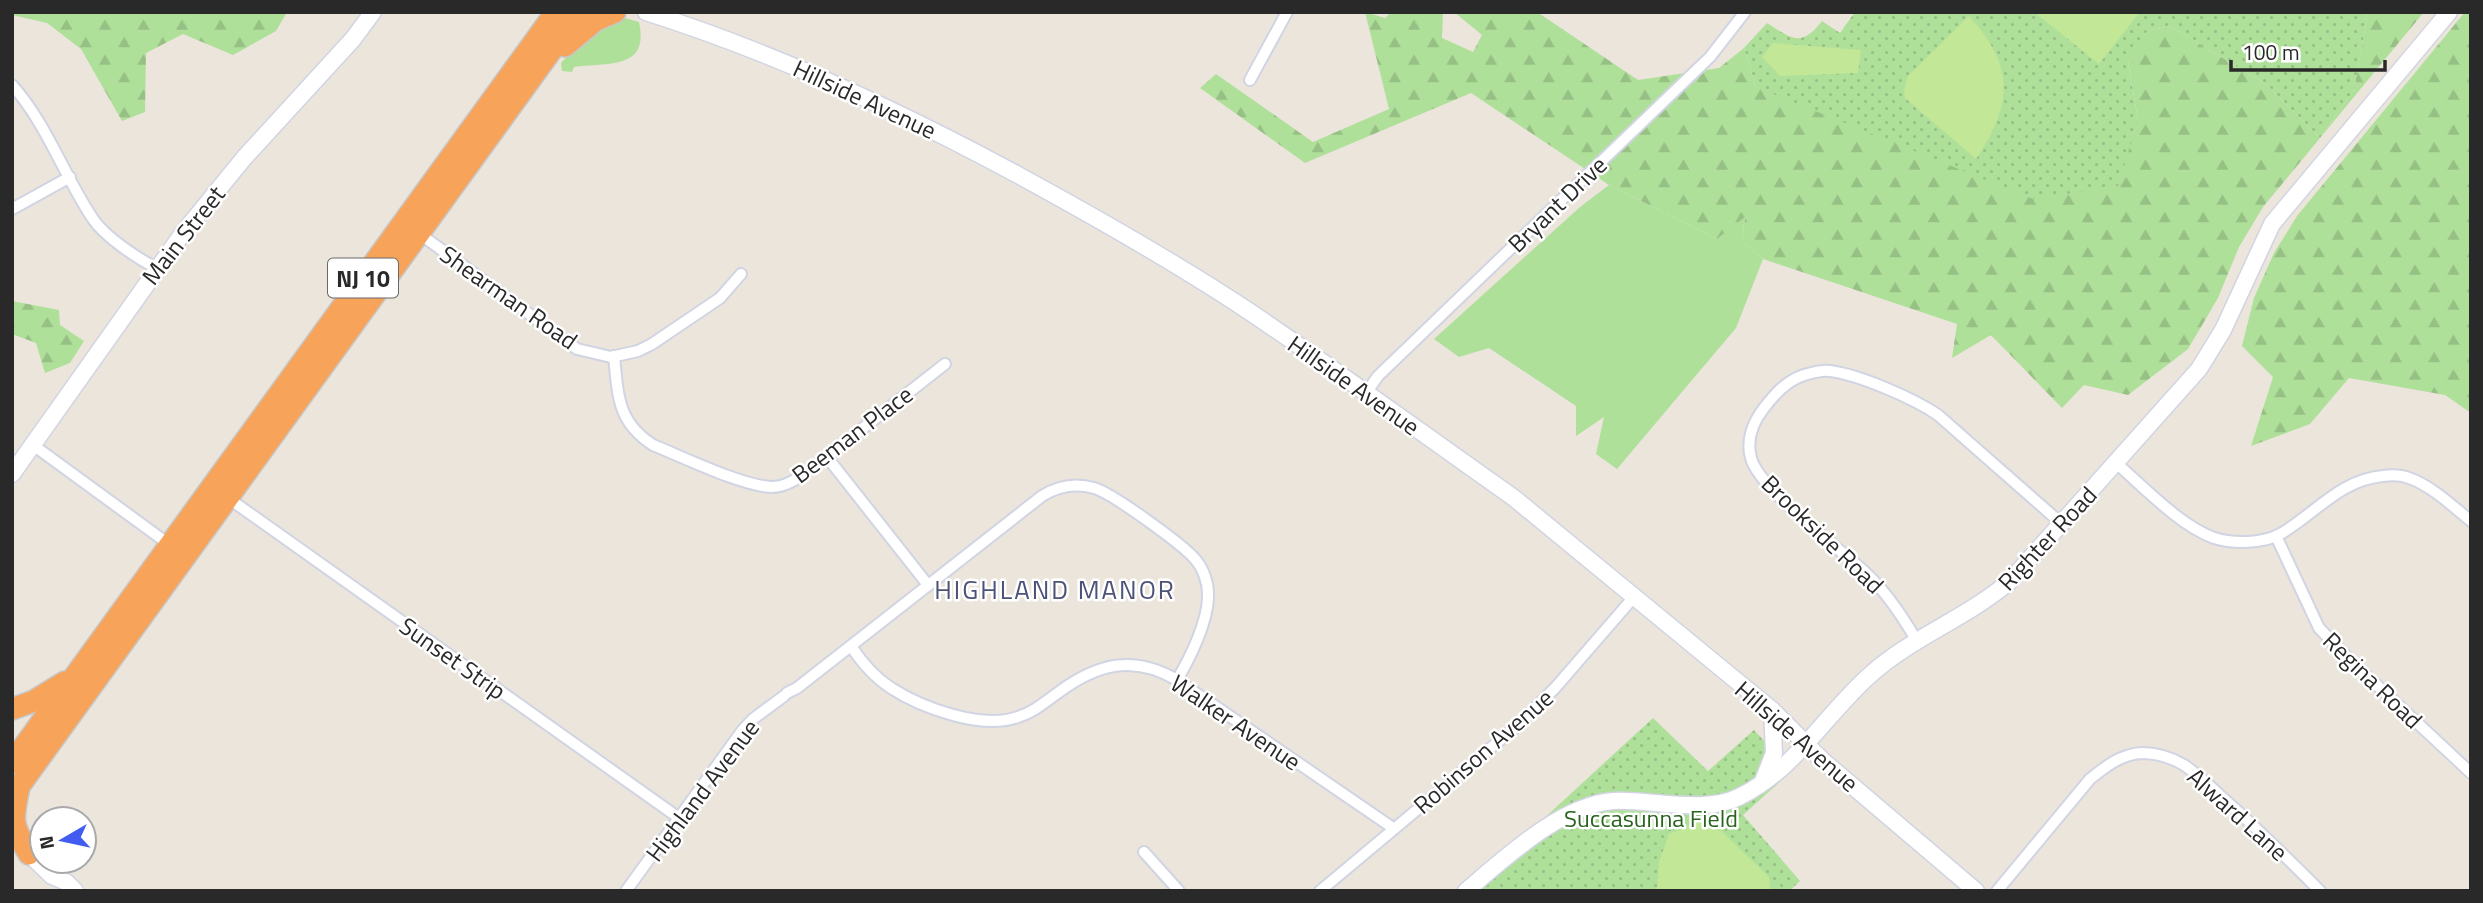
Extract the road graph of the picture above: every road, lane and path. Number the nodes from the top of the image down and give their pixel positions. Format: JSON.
{"nodes":[{"id":1,"x":373,"y":12,"type":"edge"},
{"id":2,"x":538,"y":12,"type":"edge"},
{"id":3,"x":556,"y":12,"type":"edge"},
{"id":4,"x":579,"y":12,"type":"edge"},
{"id":5,"x":615,"y":12,"type":"edge"},
{"id":6,"x":646,"y":12,"type":"edge"},
{"id":7,"x":1287,"y":12,"type":"edge"},
{"id":8,"x":1745,"y":12,"type":"edge"},
{"id":9,"x":2449,"y":12,"type":"edge"},
{"id":10,"x":518,"y":65,"type":"junction"},
{"id":11,"x":542,"y":65,"type":"junction"},
{"id":12,"x":1250,"y":80,"type":"dead end"},
{"id":13,"x":12,"y":85,"type":"edge"},
{"id":14,"x":70,"y":177,"type":"junction"},
{"id":15,"x":12,"y":209,"type":"edge"},
{"id":16,"x":420,"y":234,"type":"junction"},
{"id":17,"x":156,"y":268,"type":"junction"},
{"id":18,"x":741,"y":274,"type":"dead end"},
{"id":19,"x":614,"y":356,"type":"junction"},
{"id":20,"x":945,"y":364,"type":"dead end"},
{"id":21,"x":1366,"y":393,"type":"junction"},
{"id":22,"x":33,"y":445,"type":"junction"},
{"id":23,"x":827,"y":457,"type":"junction"},
{"id":24,"x":2116,"y":463,"type":"junction"},
{"id":25,"x":12,"y":474,"type":"edge"},
{"id":26,"x":228,"y":498,"type":"junction"},
{"id":27,"x":2471,"y":521,"type":"edge"},
{"id":28,"x":2062,"y":524,"type":"junction"},
{"id":29,"x":2276,"y":536,"type":"junction"},
{"id":30,"x":170,"y":545,"type":"junction"},
{"id":31,"x":928,"y":585,"type":"junction"},
{"id":32,"x":1633,"y":598,"type":"junction"},
{"id":33,"x":1917,"y":640,"type":"junction"},
{"id":34,"x":850,"y":646,"type":"junction"},
{"id":35,"x":76,"y":676,"type":"junction"},
{"id":36,"x":1177,"y":680,"type":"junction"},
{"id":37,"x":12,"y":709,"type":"edge"},
{"id":38,"x":1772,"y":710,"type":"junction"},
{"id":39,"x":1807,"y":743,"type":"junction"},
{"id":40,"x":12,"y":763,"type":"edge"},
{"id":41,"x":2471,"y":773,"type":"edge"},
{"id":42,"x":1762,"y":783,"type":"junction"},
{"id":43,"x":16,"y":792,"type":"edge"},
{"id":44,"x":679,"y":818,"type":"junction"},
{"id":45,"x":1393,"y":828,"type":"junction"},
{"id":46,"x":20,"y":851,"type":"edge"},
{"id":47,"x":1144,"y":852,"type":"dead end"},
{"id":48,"x":55,"y":883,"type":"edge"},
{"id":49,"x":75,"y":891,"type":"edge"},
{"id":50,"x":626,"y":891,"type":"edge"},
{"id":51,"x":1179,"y":891,"type":"edge"},
{"id":52,"x":1320,"y":891,"type":"edge"},
{"id":53,"x":1466,"y":891,"type":"edge"},
{"id":54,"x":1976,"y":891,"type":"edge"},
{"id":55,"x":1997,"y":891,"type":"edge"},
{"id":56,"x":2320,"y":891,"type":"edge"}],
"edges":[{"from":1,"to":17,"type":"street","name":"Main Street"},
{"from":2,"to":10,"type":"highway"},
{"from":3,"to":10,"type":"highway","number":"NJ 10"},
{"from":4,"to":11,"type":"highway","number":"NJ 10"},
{"from":5,"to":11,"type":"highway"},
{"from":6,"to":21,"type":"street","name":"Hillside Avenue"},
{"from":7,"to":12,"type":"street"},
{"from":8,"to":21,"type":"street","name":"Bryant Drive"},
{"from":9,"to":24,"type":"street","name":"Righter Road"},
{"from":10,"to":30,"type":"highway","number":"NJ 10"},
{"from":11,"to":16,"type":"highway","number":"NJ 10"},
{"from":13,"to":14,"type":"street"},
{"from":14,"to":15,"type":"street"},
{"from":14,"to":17,"type":"street"},
{"from":16,"to":19,"type":"street","name":"Shearman Road"},
{"from":16,"to":26,"type":"highway","number":"NJ 10"},
{"from":17,"to":22,"type":"street","name":"Main Street"},
{"from":18,"to":19,"type":"street","name":"Shearman Road"},
{"from":19,"to":23,"type":"street","name":"Beeman Place"},
{"from":20,"to":23,"type":"street","name":"Beeman Place"},
{"from":21,"to":32,"type":"street","name":"Hillside Avenue"},
{"from":22,"to":25,"type":"street","name":"Main Street"},
{"from":22,"to":30,"type":"street"},
{"from":23,"to":31,"type":"street"},
{"from":24,"to":28,"type":"street","name":"Righter Road"},
{"from":24,"to":29,"type":"street"},
{"from":26,"to":43,"type":"highway","number":"NJ 10"},
{"from":26,"to":44,"type":"street","name":"Sunset Strip"},
{"from":27,"to":29,"type":"street"},
{"from":28,"to":33,"type":"street","name":"Righter Road"},
{"from":28,"to":33,"type":"street","name":"Brookside Road"},
{"from":29,"to":41,"type":"street","name":"Regina Road"},
{"from":30,"to":35,"type":"highway","number":"NJ 10"},
{"from":31,"to":34,"type":"street","name":"Highland Avenue"},
{"from":31,"to":36,"type":"street","name":"Highland Avenue"},
{"from":32,"to":38,"type":"street","name":"Hillside Avenue"},
{"from":32,"to":45,"type":"street","name":"Robinson Avenue"},
{"from":33,"to":39,"type":"street","name":"Righter Road"},
{"from":34,"to":36,"type":"street","name":"Walker Avenue"},
{"from":34,"to":44,"type":"street","name":"Highland Avenue"},
{"from":35,"to":37,"type":"highway"},
{"from":35,"to":40,"type":"highway","number":"NJ 10"},
{"from":36,"to":45,"type":"street","name":"Walker Avenue"},
{"from":38,"to":39,"type":"street","name":"Hillside Avenue"},
{"from":38,"to":42,"type":"street"},
{"from":39,"to":42,"type":"street","name":"Righter Road"},
{"from":39,"to":54,"type":"street","name":"Hillside Avenue"},
{"from":42,"to":53,"type":"street","name":"Righter Road"},
{"from":43,"to":46,"type":"highway"},
{"from":44,"to":50,"type":"street","name":"Highland Avenue"},
{"from":45,"to":52,"type":"street","name":"Robinson Avenue"},
{"from":46,"to":48,"type":"street"},
{"from":47,"to":51,"type":"street"},
{"from":48,"to":49,"type":"street"},
{"from":55,"to":56,"type":"street","name":"Alward Lane"}]}
